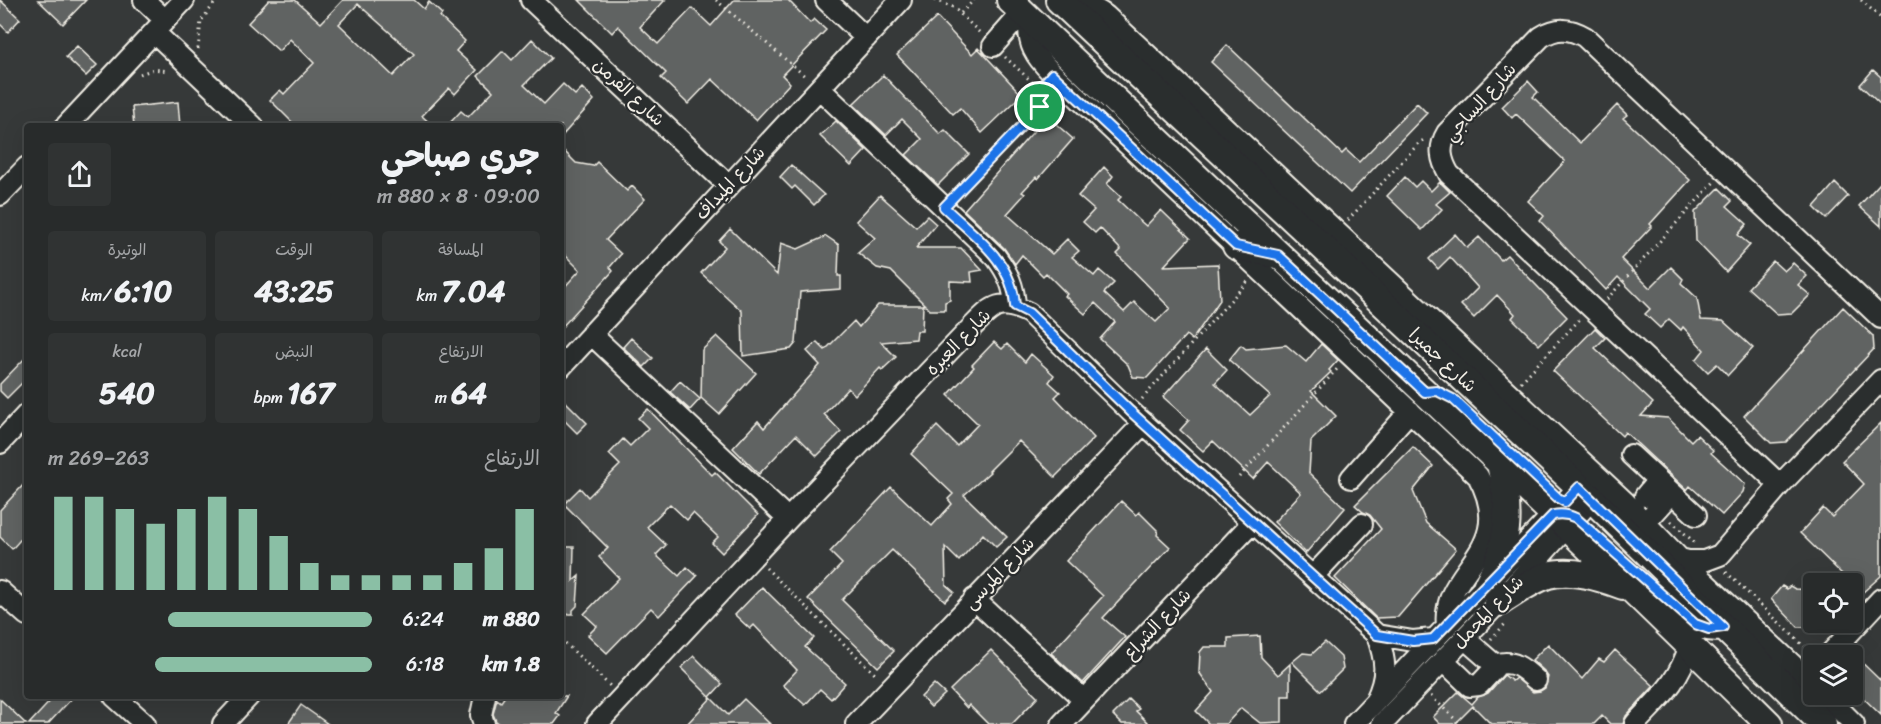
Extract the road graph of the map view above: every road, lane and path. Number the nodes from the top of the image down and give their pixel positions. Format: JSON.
{"nodes":[{"id":1,"x":144,"y":0,"type":"edge"},
{"id":2,"x":184,"y":0,"type":"edge"},
{"id":3,"x":217,"y":0,"type":"edge"},
{"id":4,"x":531,"y":0,"type":"edge"},
{"id":5,"x":716,"y":0,"type":"edge"},
{"id":6,"x":826,"y":0,"type":"edge"},
{"id":7,"x":901,"y":0,"type":"edge"},
{"id":8,"x":974,"y":0,"type":"edge"},
{"id":9,"x":1861,"y":0,"type":"edge"},
{"id":10,"x":1060,"y":1,"type":"edge"},
{"id":11,"x":1021,"y":10,"type":"edge"},
{"id":12,"x":961,"y":13,"type":"dead end"},
{"id":13,"x":1881,"y":18,"type":"edge"},
{"id":14,"x":159,"y":26,"type":"junction"},
{"id":15,"x":866,"y":38,"type":"junction"},
{"id":16,"x":993,"y":46,"type":"dead end"},
{"id":17,"x":190,"y":67,"type":"junction"},
{"id":18,"x":1052,"y":74,"type":"junction"},
{"id":19,"x":138,"y":75,"type":"dead end"},
{"id":20,"x":820,"y":89,"type":"junction"},
{"id":21,"x":69,"y":123,"type":"edge"},
{"id":22,"x":250,"y":123,"type":"edge"},
{"id":23,"x":1443,"y":140,"type":"junction"},
{"id":24,"x":1725,"y":170,"type":"junction"},
{"id":25,"x":24,"y":171,"type":"edge"},
{"id":26,"x":728,"y":185,"type":"junction"},
{"id":27,"x":0,"y":195,"type":"edge"},
{"id":28,"x":944,"y":207,"type":"junction"},
{"id":29,"x":1335,"y":231,"type":"junction"},
{"id":30,"x":1236,"y":246,"type":"junction"},
{"id":31,"x":1278,"y":255,"type":"junction"},
{"id":32,"x":1252,"y":277,"type":"dead end"},
{"id":33,"x":1015,"y":306,"type":"junction"},
{"id":34,"x":1593,"y":309,"type":"junction"},
{"id":35,"x":1881,"y":318,"type":"edge"},
{"id":36,"x":591,"y":334,"type":"junction"},
{"id":37,"x":1350,"y":356,"type":"junction"},
{"id":38,"x":564,"y":364,"type":"edge"},
{"id":39,"x":1881,"y":380,"type":"edge"},
{"id":40,"x":1509,"y":394,"type":"junction"},
{"id":41,"x":1418,"y":402,"type":"junction"},
{"id":42,"x":24,"y":417,"type":"edge"},
{"id":43,"x":1137,"y":417,"type":"junction"},
{"id":44,"x":0,"y":443,"type":"edge"},
{"id":45,"x":1631,"y":455,"type":"dead end"},
{"id":46,"x":1500,"y":463,"type":"junction"},
{"id":47,"x":1239,"y":477,"type":"dead end"},
{"id":48,"x":1351,"y":478,"type":"dead end"},
{"id":49,"x":1780,"y":485,"type":"junction"},
{"id":50,"x":1665,"y":487,"type":"junction"},
{"id":51,"x":1645,"y":496,"type":"dead end"},
{"id":52,"x":1572,"y":508,"type":"junction"},
{"id":53,"x":1696,"y":515,"type":"dead end"},
{"id":54,"x":788,"y":519,"type":"junction"},
{"id":55,"x":1252,"y":523,"type":"junction"},
{"id":56,"x":1645,"y":523,"type":"junction"},
{"id":57,"x":1362,"y":524,"type":"dead end"},
{"id":58,"x":1720,"y":555,"type":"junction"},
{"id":59,"x":754,"y":556,"type":"junction"},
{"id":60,"x":1680,"y":559,"type":"junction"},
{"id":61,"x":1314,"y":575,"type":"junction"},
{"id":62,"x":1629,"y":588,"type":"junction"},
{"id":63,"x":0,"y":591,"type":"edge"},
{"id":64,"x":1716,"y":592,"type":"junction"},
{"id":65,"x":1492,"y":594,"type":"junction"},
{"id":66,"x":974,"y":599,"type":"junction"},
{"id":67,"x":1881,"y":599,"type":"edge"},
{"id":68,"x":24,"y":612,"type":"edge"},
{"id":69,"x":1447,"y":626,"type":"junction"},
{"id":70,"x":1377,"y":635,"type":"junction"},
{"id":71,"x":1464,"y":638,"type":"junction"},
{"id":72,"x":1433,"y":639,"type":"junction"},
{"id":73,"x":564,"y":642,"type":"edge"},
{"id":74,"x":1690,"y":645,"type":"junction"},
{"id":75,"x":1838,"y":645,"type":"edge"},
{"id":76,"x":1786,"y":659,"type":"junction"},
{"id":77,"x":1443,"y":660,"type":"junction"},
{"id":78,"x":1803,"y":662,"type":"edge"},
{"id":79,"x":1495,"y":665,"type":"junction"},
{"id":80,"x":1803,"y":675,"type":"edge"},
{"id":81,"x":1536,"y":680,"type":"dead end"},
{"id":82,"x":1419,"y":684,"type":"junction"},
{"id":83,"x":889,"y":688,"type":"junction"},
{"id":84,"x":622,"y":698,"type":"junction"},
{"id":85,"x":117,"y":699,"type":"edge"},
{"id":86,"x":246,"y":699,"type":"edge"},
{"id":87,"x":484,"y":699,"type":"edge"},
{"id":88,"x":1084,"y":700,"type":"junction"},
{"id":89,"x":1376,"y":700,"type":"junction"},
{"id":90,"x":1835,"y":705,"type":"edge"},
{"id":91,"x":145,"y":724,"type":"edge"},
{"id":92,"x":223,"y":724,"type":"edge"},
{"id":93,"x":484,"y":724,"type":"edge"},
{"id":94,"x":597,"y":724,"type":"edge"},
{"id":95,"x":856,"y":724,"type":"edge"},
{"id":96,"x":1062,"y":724,"type":"edge"},
{"id":97,"x":1354,"y":724,"type":"edge"},
{"id":98,"x":1382,"y":724,"type":"edge"},
{"id":99,"x":1460,"y":724,"type":"edge"},
{"id":100,"x":1635,"y":724,"type":"edge"},
{"id":101,"x":1769,"y":724,"type":"edge"},
{"id":102,"x":1823,"y":724,"type":"edge"},
{"id":103,"x":1854,"y":724,"type":"edge"}],
"edges":[{"from":1,"to":14,"type":"street"},
{"from":2,"to":14,"type":"street"},
{"from":3,"to":17,"type":"path"},
{"from":4,"to":26,"type":"street","name":"شارع الفرمن"},
{"from":5,"to":20,"type":"path"},
{"from":6,"to":15,"type":"street"},
{"from":7,"to":15,"type":"street","name":"شارع الميداف"},
{"from":8,"to":12,"type":"path"},
{"from":9,"to":13,"type":"path"},
{"from":10,"to":29,"type":"street"},
{"from":10,"to":52,"type":"main road","name":"شارع جميرا"},
{"from":11,"to":16,"type":"street"},
{"from":11,"to":18,"type":"street"},
{"from":11,"to":31,"type":"main road","name":"شارع جميرا"},
{"from":14,"to":17,"type":"street"},
{"from":14,"to":21,"type":"street"},
{"from":15,"to":20,"type":"street","name":"شارع الميداف"},
{"from":17,"to":19,"type":"path"},
{"from":17,"to":22,"type":"street"},
{"from":18,"to":28,"type":"path"},
{"from":18,"to":30,"type":"street"},
{"from":20,"to":26,"type":"street","name":"شارع الميداف"},
{"from":20,"to":28,"type":"street"},
{"from":23,"to":24,"type":"street","name":"شارع الساجي"},
{"from":23,"to":29,"type":"path"},
{"from":23,"to":34,"type":"street","name":"شارع الساجي"},
{"from":24,"to":34,"type":"path"},
{"from":24,"to":35,"type":"street","name":"شارع الساجي"},
{"from":25,"to":27,"type":"street"},
{"from":26,"to":36,"type":"street","name":"شارع الميداف"},
{"from":28,"to":33,"type":"street"},
{"from":29,"to":40,"type":"street"},
{"from":30,"to":31,"type":"main road"},
{"from":30,"to":37,"type":"street"},
{"from":31,"to":41,"type":"main road","name":"شارع جميرا"},
{"from":32,"to":43,"type":"path"},
{"from":33,"to":43,"type":"street","name":"شارع العبره"},
{"from":33,"to":54,"type":"street","name":"شارع العبره"},
{"from":34,"to":40,"type":"path"},
{"from":34,"to":49,"type":"street","name":"شارع الساجي"},
{"from":36,"to":38,"type":"street","name":"شارع الميداف"},
{"from":36,"to":54,"type":"street"},
{"from":37,"to":41,"type":"street"},
{"from":37,"to":47,"type":"path"},
{"from":39,"to":49,"type":"street"},
{"from":40,"to":56,"type":"street"},
{"from":41,"to":46,"type":"main road","name":"شارع جميرا"},
{"from":41,"to":48,"type":"street"},
{"from":41,"to":52,"type":"main road"},
{"from":41,"to":69,"type":"street"},
{"from":42,"to":44,"type":"street"},
{"from":43,"to":55,"type":"street","name":"شارع العبره"},
{"from":43,"to":66,"type":"street","name":"شارع المرسى"},
{"from":45,"to":50,"type":"street"},
{"from":46,"to":52,"type":"main road","name":"شارع جميرا"},
{"from":46,"to":65,"type":"main road"},
{"from":49,"to":58,"type":"street"},
{"from":50,"to":51,"type":"street"},
{"from":50,"to":53,"type":"street"},
{"from":50,"to":56,"type":"street"},
{"from":52,"to":62,"type":"main road","name":"شارع جميرا"},
{"from":52,"to":65,"type":"street","name":"شارع المحمل"},
{"from":52,"to":102,"type":"main road","name":"شارع جميرا"},
{"from":54,"to":59,"type":"street","name":"شارع العبره"},
{"from":55,"to":61,"type":"street","name":"شارع العبره"},
{"from":55,"to":88,"type":"street","name":"شارع الشراع"},
{"from":56,"to":60,"type":"street"},
{"from":57,"to":61,"type":"street"},
{"from":58,"to":60,"type":"street"},
{"from":58,"to":64,"type":"street"},
{"from":59,"to":83,"type":"path"},
{"from":59,"to":84,"type":"street","name":"شارع العبره"},
{"from":60,"to":64,"type":"street"},
{"from":61,"to":70,"type":"street","name":"شارع العبره"},
{"from":62,"to":65,"type":"main road"},
{"from":62,"to":74,"type":"main road","name":"شارع جميرا"},
{"from":63,"to":68,"type":"street"},
{"from":64,"to":76,"type":"street"},
{"from":65,"to":69,"type":"street","name":"شارع المحمل"},
{"from":65,"to":71,"type":"street","name":"شارع المحمل"},
{"from":66,"to":83,"type":"street","name":"شارع المرسى"},
{"from":66,"to":88,"type":"street"},
{"from":67,"to":75,"type":"street"},
{"from":69,"to":72,"type":"street","name":"شارع المحمل"},
{"from":70,"to":72,"type":"street"},
{"from":70,"to":89,"type":"street"},
{"from":71,"to":77,"type":"street","name":"شارع المحمل"},
{"from":71,"to":79,"type":"street"},
{"from":72,"to":89,"type":"street","name":"شارع المحمل"},
{"from":73,"to":84,"type":"path"},
{"from":74,"to":100,"type":"street"},
{"from":74,"to":101,"type":"main road","name":"شارع جميرا"},
{"from":76,"to":78,"type":"street"},
{"from":76,"to":80,"type":"street"},
{"from":77,"to":79,"type":"street"},
{"from":77,"to":82,"type":"street","name":"شارع المحمل"},
{"from":79,"to":81,"type":"street"},
{"from":82,"to":98,"type":"street","name":"شارع المحمل"},
{"from":82,"to":99,"type":"path"},
{"from":83,"to":95,"type":"street","name":"شارع المرسى"},
{"from":84,"to":94,"type":"street","name":"شارع العبره"},
{"from":85,"to":91,"type":"street"},
{"from":86,"to":92,"type":"street"},
{"from":87,"to":93,"type":"street"},
{"from":88,"to":96,"type":"street","name":"شارع الشراع"},
{"from":89,"to":97,"type":"street","name":"شارع المحمل"},
{"from":90,"to":103,"type":"street"}]}
